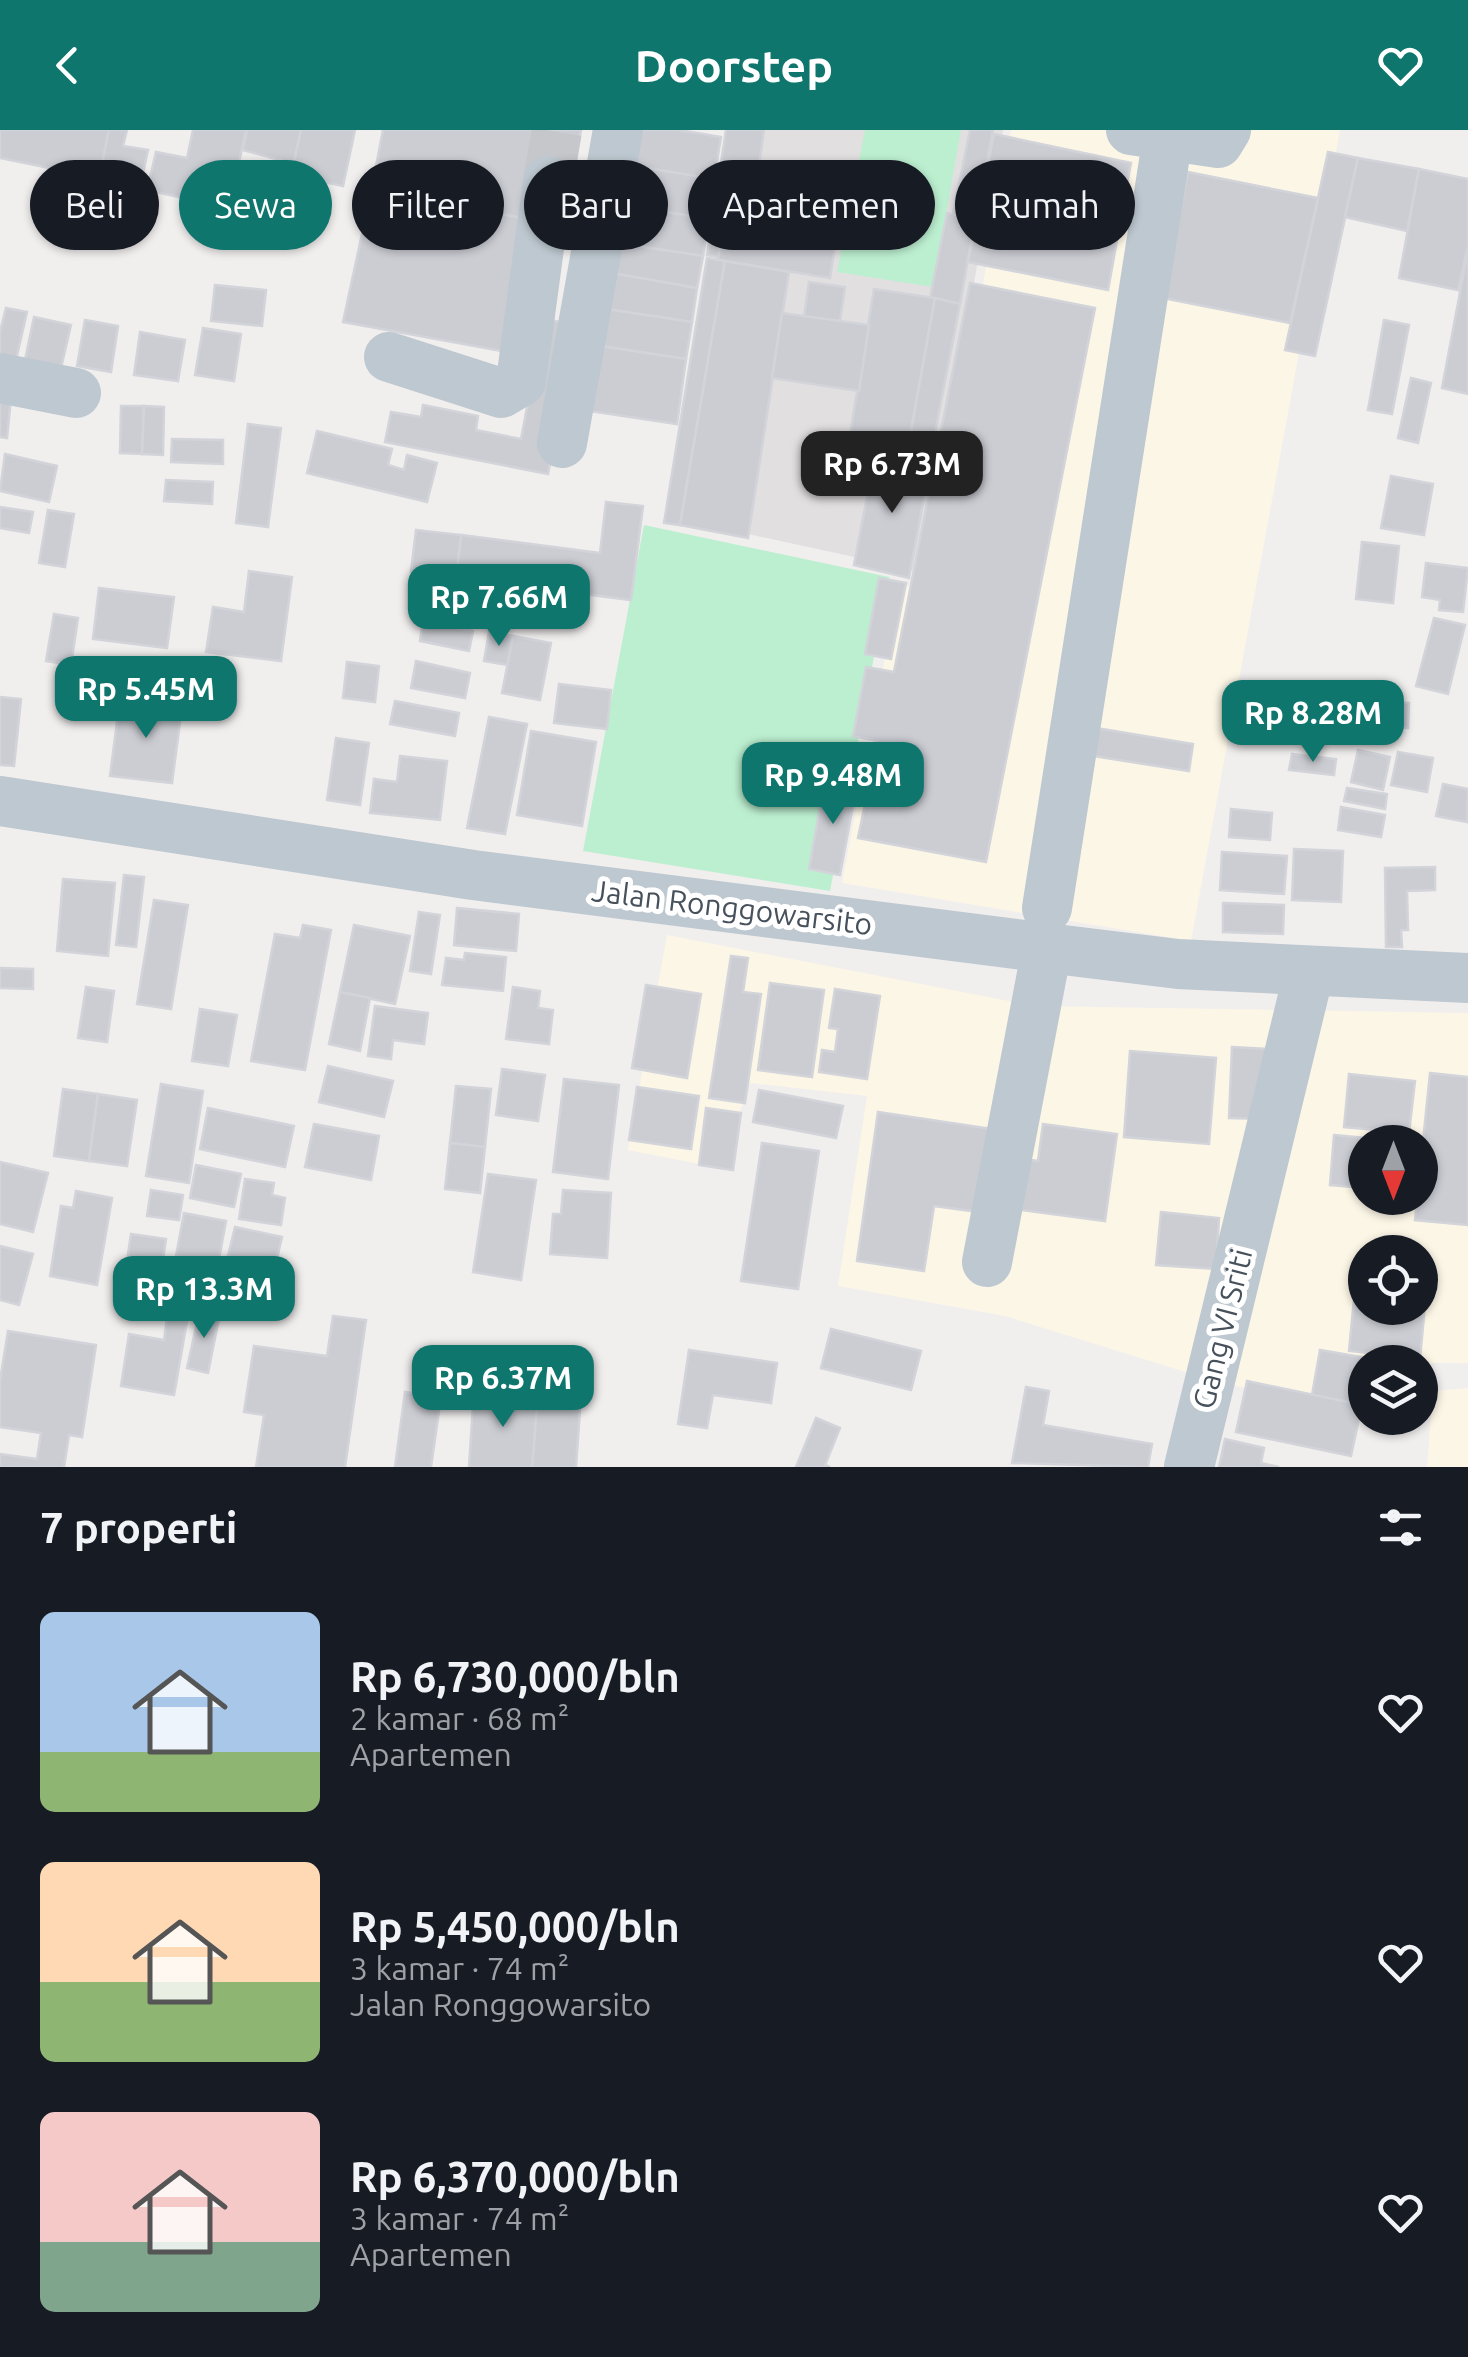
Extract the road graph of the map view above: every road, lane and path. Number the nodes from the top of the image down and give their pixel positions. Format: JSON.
{"nodes":[{"id":1,"x":618,"y":130,"type":"edge"},
{"id":2,"x":1226,"y":130,"type":"edge"},
{"id":3,"x":1150,"y":133,"type":"edge"},
{"id":4,"x":539,"y":250,"type":"edge"},
{"id":5,"x":389,"y":357,"type":"dead end"},
{"id":6,"x":0,"y":378,"type":"edge"},
{"id":7,"x":76,"y":393,"type":"dead end"},
{"id":8,"x":562,"y":443,"type":"dead end"},
{"id":9,"x":0,"y":801,"type":"edge"},
{"id":10,"x":1051,"y":938,"type":"junction"},
{"id":11,"x":1310,"y":972,"type":"junction"},
{"id":12,"x":1468,"y":978,"type":"edge"},
{"id":13,"x":987,"y":1262,"type":"dead end"},
{"id":14,"x":1189,"y":1467,"type":"edge"}],
"edges":[{"from":1,"to":8,"type":"street"},
{"from":2,"to":3,"type":"street"},
{"from":3,"to":10,"type":"street"},
{"from":4,"to":5,"type":"street"},
{"from":6,"to":7,"type":"street"},
{"from":9,"to":10,"type":"street","name":"Jalan Ronggowarsito"},
{"from":10,"to":11,"type":"street","name":"Jalan Ronggowarsito"},
{"from":10,"to":13,"type":"street"},
{"from":11,"to":12,"type":"street","name":"Jalan Ronggowarsito"},
{"from":11,"to":14,"type":"street","name":"Gang VI Sriti"}]}
